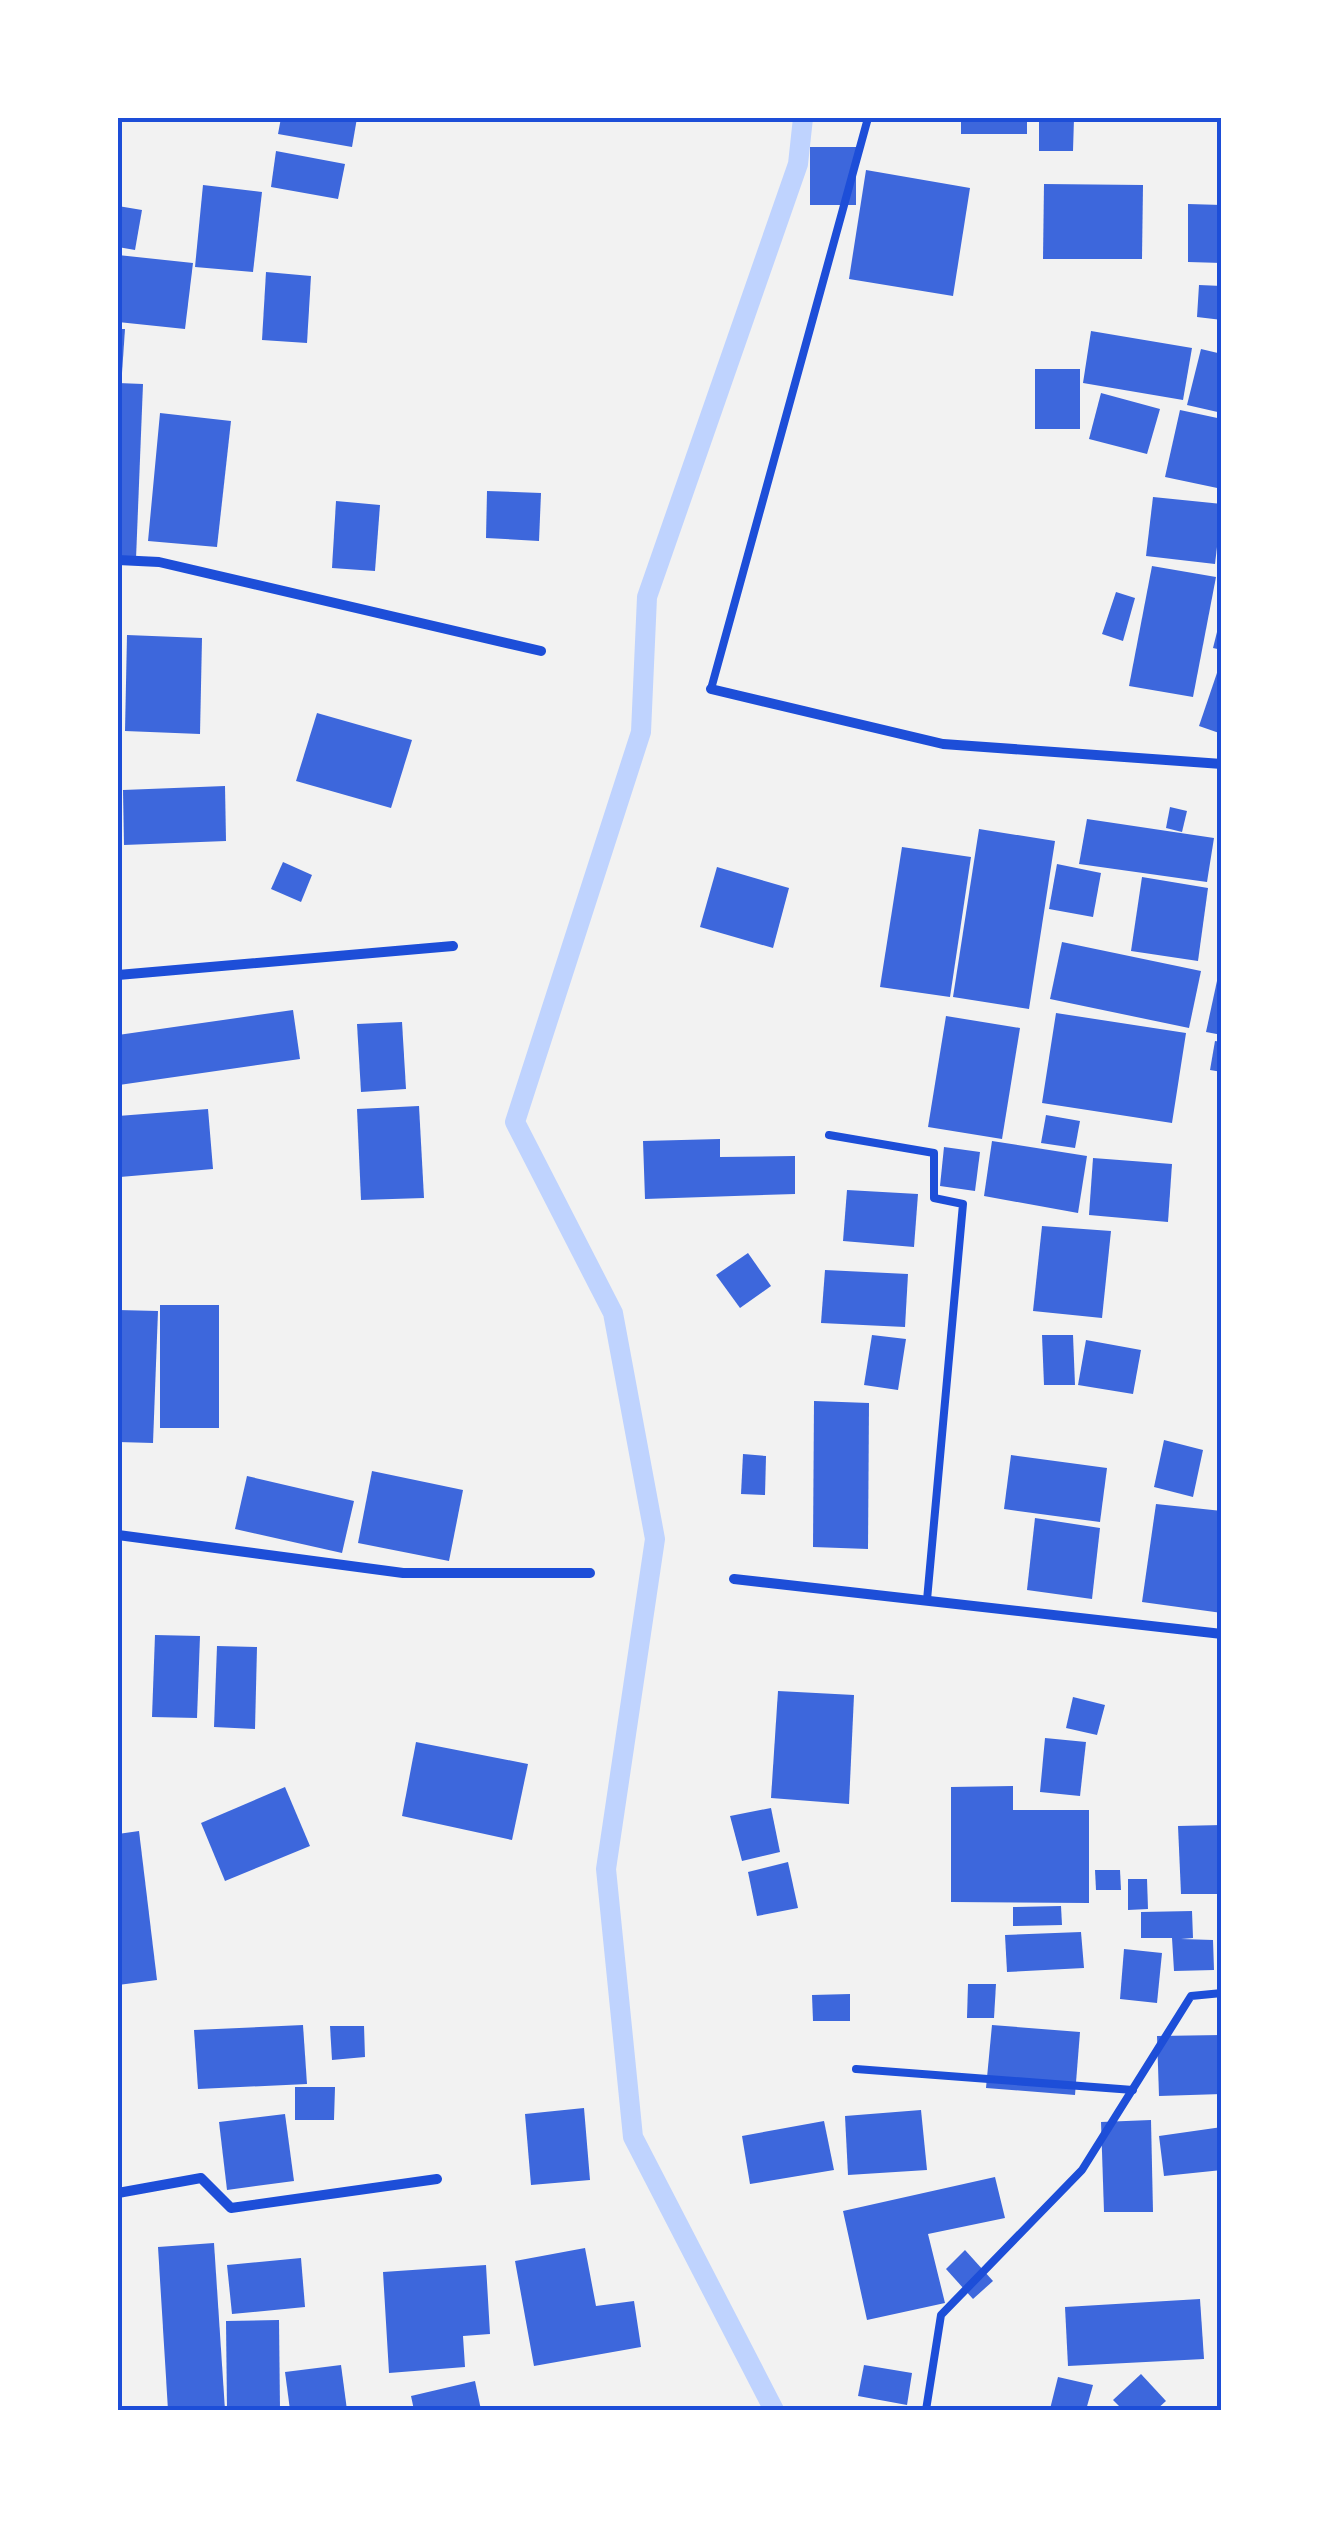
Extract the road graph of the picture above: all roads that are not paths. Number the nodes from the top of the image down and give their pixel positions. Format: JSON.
{"nodes":[{"id":1,"x":868,"y":118,"type":"edge"},
{"id":2,"x":118,"y":560,"type":"edge"},
{"id":3,"x":541,"y":651,"type":"dead end"},
{"id":4,"x":712,"y":688,"type":"joint"},
{"id":5,"x":1222,"y":764,"type":"edge"},
{"id":6,"x":453,"y":946,"type":"dead end"},
{"id":7,"x":118,"y":975,"type":"edge"},
{"id":8,"x":829,"y":1135,"type":"dead end"},
{"id":9,"x":118,"y":1536,"type":"edge"},
{"id":10,"x":590,"y":1572,"type":"dead end"},
{"id":11,"x":734,"y":1578,"type":"dead end"},
{"id":12,"x":927,"y":1600,"type":"junction"},
{"id":13,"x":1222,"y":1634,"type":"edge"},
{"id":14,"x":1222,"y":1993,"type":"edge"},
{"id":15,"x":856,"y":2069,"type":"dead end"},
{"id":16,"x":1133,"y":2090,"type":"junction"},
{"id":17,"x":436,"y":2179,"type":"dead end"},
{"id":18,"x":118,"y":2193,"type":"edge"},
{"id":19,"x":926,"y":2410,"type":"edge"}],
"edges":[{"from":1,"to":4,"type":"lane"},
{"from":2,"to":3,"type":"street"},
{"from":4,"to":5,"type":"street"},
{"from":6,"to":7,"type":"street"},
{"from":8,"to":12,"type":"lane"},
{"from":9,"to":10,"type":"street"},
{"from":11,"to":12,"type":"street"},
{"from":12,"to":13,"type":"street"},
{"from":14,"to":16,"type":"lane"},
{"from":15,"to":16,"type":"lane"},
{"from":16,"to":19,"type":"lane"},
{"from":17,"to":18,"type":"street"}]}
